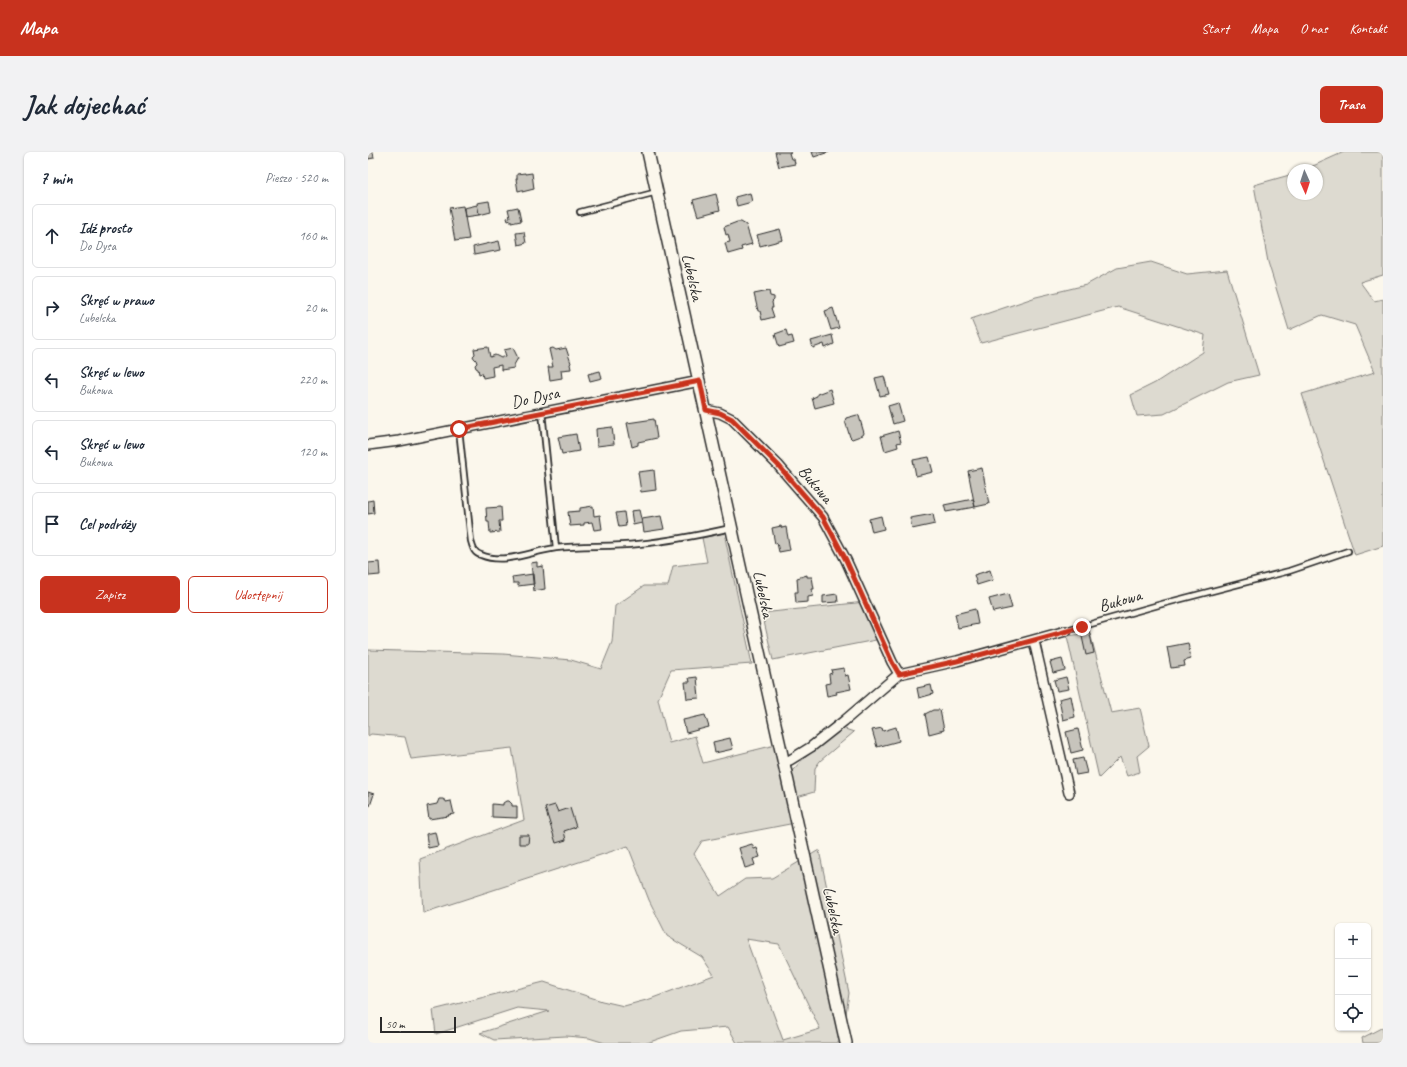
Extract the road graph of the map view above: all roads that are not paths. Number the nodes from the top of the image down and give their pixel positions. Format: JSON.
{"nodes":[{"id":1,"x":648,"y":152,"type":"edge"},
{"id":2,"x":657,"y":192,"type":"junction"},
{"id":3,"x":580,"y":212,"type":"dead end"},
{"id":4,"x":700,"y":381,"type":"junction"},
{"id":5,"x":706,"y":410,"type":"junction"},
{"id":6,"x":542,"y":412,"type":"junction"},
{"id":7,"x":459,"y":429,"type":"junction"},
{"id":8,"x":372,"y":445,"type":"edge"},
{"id":9,"x":732,"y":528,"type":"junction"},
{"id":10,"x":556,"y":548,"type":"junction"},
{"id":11,"x":1348,"y":551,"type":"dead end"},
{"id":12,"x":1066,"y":632,"type":"joint"},
{"id":13,"x":1034,"y":641,"type":"junction"},
{"id":14,"x":899,"y":674,"type":"junction"},
{"id":15,"x":784,"y":762,"type":"junction"},
{"id":16,"x":1069,"y":793,"type":"dead end"},
{"id":17,"x":846,"y":1043,"type":"edge"}],
"edges":[{"from":1,"to":2,"type":"street","name":"Lubelska"},
{"from":2,"to":3,"type":"lane"},
{"from":2,"to":4,"type":"street","name":"Lubelska"},
{"from":4,"to":5,"type":"street","name":"Lubelska"},
{"from":4,"to":6,"type":"street","name":"Do Dysa"},
{"from":5,"to":9,"type":"street","name":"Lubelska"},
{"from":5,"to":14,"type":"street","name":"Bukowa"},
{"from":6,"to":7,"type":"street","name":"Do Dysa"},
{"from":6,"to":10,"type":"lane"},
{"from":7,"to":8,"type":"street","name":"Do Dysa"},
{"from":7,"to":10,"type":"lane"},
{"from":9,"to":10,"type":"lane"},
{"from":9,"to":15,"type":"street","name":"Lubelska"},
{"from":11,"to":12,"type":"lane","name":"Bukowa"},
{"from":12,"to":13,"type":"street","name":"Bukowa"},
{"from":13,"to":14,"type":"street","name":"Bukowa"},
{"from":13,"to":16,"type":"street"},
{"from":14,"to":15,"type":"street","name":"Bukowa"},
{"from":15,"to":17,"type":"street","name":"Lubelska"}]}
